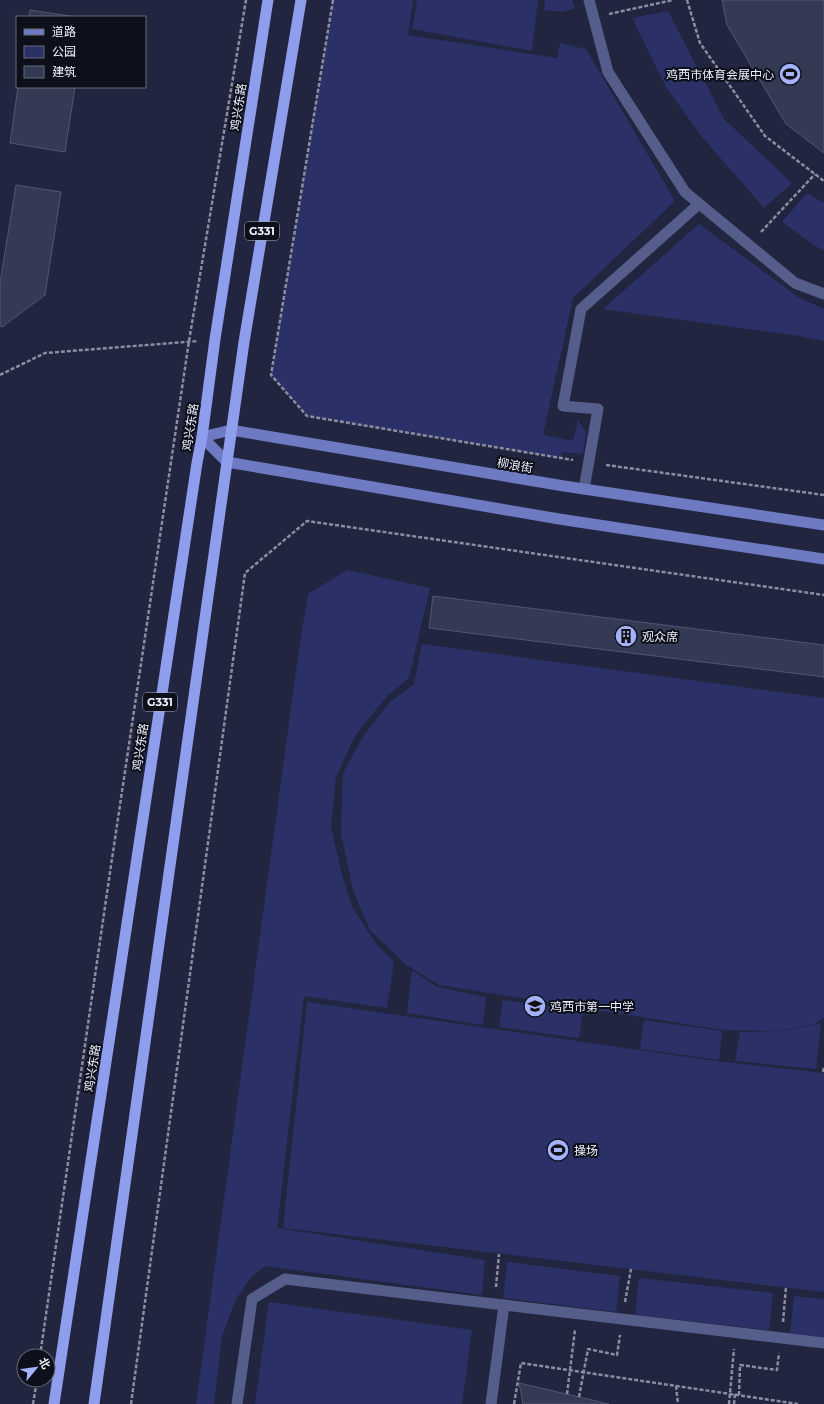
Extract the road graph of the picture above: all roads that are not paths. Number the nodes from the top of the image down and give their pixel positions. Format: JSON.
{"nodes":[{"id":1,"x":268,"y":0,"type":"edge"},
{"id":2,"x":300,"y":0,"type":"edge"},
{"id":3,"x":589,"y":0,"type":"edge"},
{"id":4,"x":699,"y":204,"type":"junction"},
{"id":5,"x":824,"y":294,"type":"edge"},
{"id":6,"x":231,"y":430,"type":"junction"},
{"id":7,"x":202,"y":437,"type":"junction"},
{"id":8,"x":227,"y":462,"type":"junction"},
{"id":9,"x":584,"y":489,"type":"junction"},
{"id":10,"x":824,"y":526,"type":"edge"},
{"id":11,"x":824,"y":559,"type":"edge"},
{"id":12,"x":499,"y":1304,"type":"junction"},
{"id":13,"x":824,"y":1344,"type":"edge"},
{"id":14,"x":54,"y":1404,"type":"edge"},
{"id":15,"x":94,"y":1404,"type":"edge"},
{"id":16,"x":237,"y":1404,"type":"edge"},
{"id":17,"x":491,"y":1404,"type":"edge"}],
"edges":[{"from":1,"to":7,"type":"highway","name":"鸡兴东路","number":"G331"},
{"from":2,"to":6,"type":"highway","number":"G331"},
{"from":3,"to":4,"type":"street"},
{"from":4,"to":5,"type":"street"},
{"from":4,"to":9,"type":"street"},
{"from":6,"to":7,"type":"main road","name":"柳浪街"},
{"from":6,"to":8,"type":"highway","number":"G331"},
{"from":6,"to":9,"type":"main road","name":"柳浪街"},
{"from":7,"to":8,"type":"main road"},
{"from":7,"to":14,"type":"highway","name":"鸡兴东路","number":"G331"},
{"from":8,"to":11,"type":"main road"},
{"from":8,"to":15,"type":"highway","number":"G331"},
{"from":9,"to":10,"type":"main road","name":"柳浪街"},
{"from":12,"to":13,"type":"street"},
{"from":12,"to":16,"type":"street"},
{"from":12,"to":17,"type":"street"}]}
